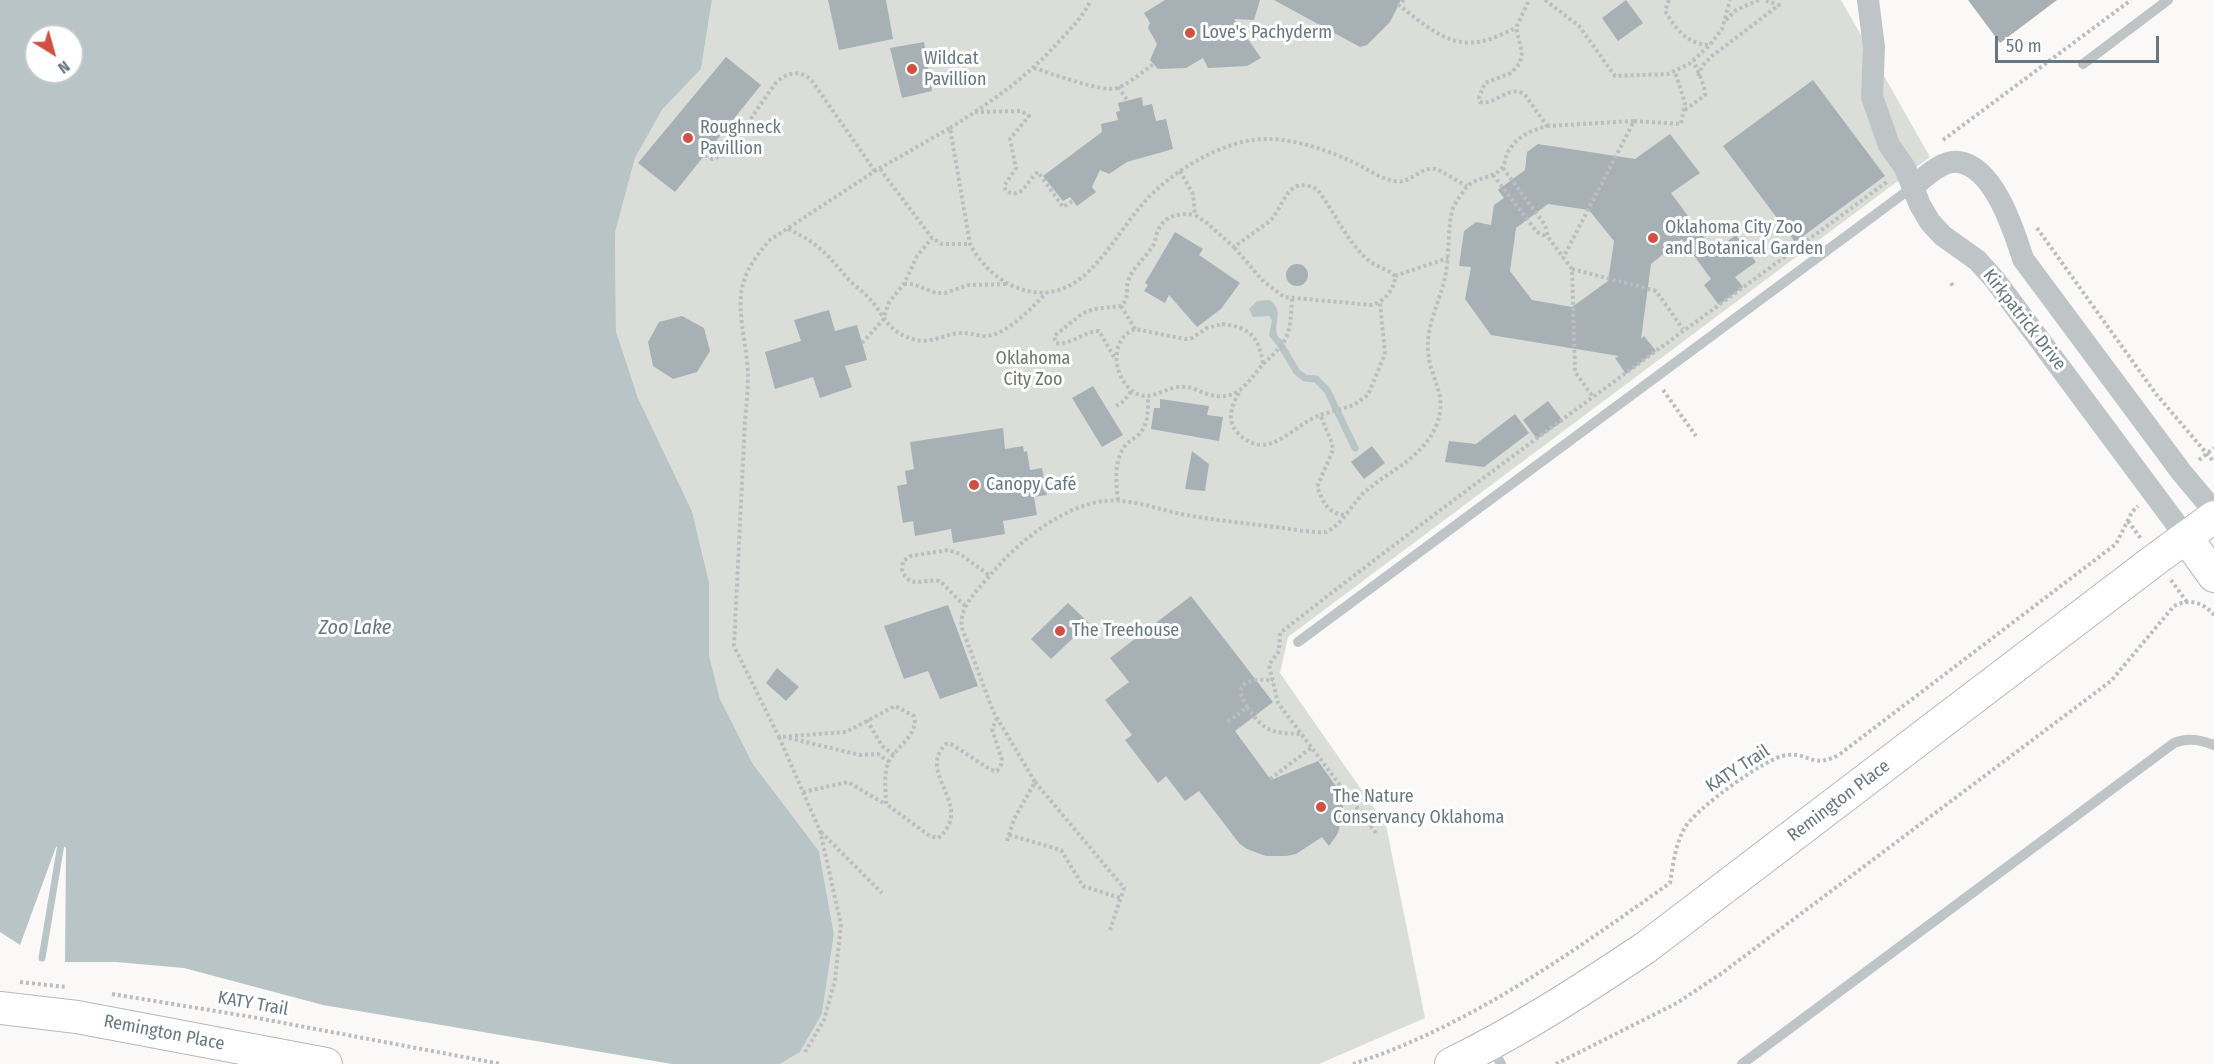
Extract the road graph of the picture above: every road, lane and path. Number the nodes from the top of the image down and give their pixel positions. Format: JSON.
{"nodes":[{"id":1,"x":1091,"y":0,"type":"edge"},
{"id":2,"x":1404,"y":0,"type":"edge"},
{"id":3,"x":1529,"y":0,"type":"edge"},
{"id":4,"x":1545,"y":0,"type":"edge"},
{"id":5,"x":1730,"y":0,"type":"edge"},
{"id":6,"x":1759,"y":0,"type":"edge"},
{"id":7,"x":1765,"y":0,"type":"edge"},
{"id":8,"x":1868,"y":0,"type":"edge"},
{"id":9,"x":2131,"y":0,"type":"edge"},
{"id":10,"x":2168,"y":0,"type":"edge"},
{"id":11,"x":1668,"y":1,"type":"edge"},
{"id":12,"x":1725,"y":21,"type":"junction"},
{"id":13,"x":1516,"y":28,"type":"junction"},
{"id":14,"x":1710,"y":45,"type":"junction"},
{"id":15,"x":1694,"y":60,"type":"junction"},
{"id":16,"x":1154,"y":64,"type":"dead end"},
{"id":17,"x":2083,"y":64,"type":"dead end"},
{"id":18,"x":1034,"y":68,"type":"junction"},
{"id":19,"x":1675,"y":72,"type":"junction"},
{"id":20,"x":1698,"y":76,"type":"junction"},
{"id":21,"x":1118,"y":87,"type":"junction"},
{"id":22,"x":1127,"y":100,"type":"dead end"},
{"id":23,"x":1684,"y":110,"type":"junction"},
{"id":24,"x":975,"y":112,"type":"junction"},
{"id":25,"x":1634,"y":121,"type":"junction"},
{"id":26,"x":731,"y":122,"type":"dead end"},
{"id":27,"x":1547,"y":126,"type":"junction"},
{"id":28,"x":950,"y":128,"type":"junction"},
{"id":29,"x":744,"y":130,"type":"junction"},
{"id":30,"x":705,"y":155,"type":"dead end"},
{"id":31,"x":1503,"y":168,"type":"junction"},
{"id":32,"x":877,"y":170,"type":"junction"},
{"id":33,"x":1180,"y":171,"type":"junction"},
{"id":34,"x":1493,"y":175,"type":"junction"},
{"id":35,"x":1910,"y":177,"type":"junction"},
{"id":36,"x":1467,"y":186,"type":"junction"},
{"id":37,"x":1073,"y":201,"type":"dead end"},
{"id":38,"x":1195,"y":215,"type":"junction"},
{"id":39,"x":2036,"y":226,"type":"dead end"},
{"id":40,"x":788,"y":229,"type":"junction"},
{"id":41,"x":1548,"y":237,"type":"junction"},
{"id":42,"x":932,"y":238,"type":"junction"},
{"id":43,"x":970,"y":244,"type":"junction"},
{"id":44,"x":1234,"y":247,"type":"junction"},
{"id":45,"x":1448,"y":258,"type":"junction"},
{"id":46,"x":1563,"y":258,"type":"junction"},
{"id":47,"x":1572,"y":269,"type":"junction"},
{"id":48,"x":1395,"y":276,"type":"junction"},
{"id":49,"x":904,"y":284,"type":"junction"},
{"id":50,"x":1008,"y":284,"type":"junction"},
{"id":51,"x":1046,"y":293,"type":"junction"},
{"id":52,"x":1292,"y":299,"type":"junction"},
{"id":53,"x":1380,"y":303,"type":"junction"},
{"id":54,"x":1121,"y":306,"type":"junction"},
{"id":55,"x":883,"y":320,"type":"junction"},
{"id":56,"x":1135,"y":329,"type":"junction"},
{"id":57,"x":862,"y":343,"type":"dead end"},
{"id":58,"x":1116,"y":360,"type":"junction"},
{"id":59,"x":1641,"y":361,"type":"dead end"},
{"id":60,"x":1263,"y":364,"type":"junction"},
{"id":61,"x":1655,"y":379,"type":"junction"},
{"id":62,"x":1132,"y":390,"type":"junction"},
{"id":63,"x":1239,"y":392,"type":"junction"},
{"id":64,"x":1148,"y":397,"type":"junction"},
{"id":65,"x":1593,"y":397,"type":"dead end"},
{"id":66,"x":1116,"y":406,"type":"dead end"},
{"id":67,"x":1320,"y":415,"type":"junction"},
{"id":68,"x":1696,"y":436,"type":"dead end"},
{"id":69,"x":2214,"y":448,"type":"edge"},
{"id":70,"x":2208,"y":453,"type":"junction"},
{"id":71,"x":2197,"y":462,"type":"dead end"},
{"id":72,"x":2214,"y":462,"type":"edge"},
{"id":73,"x":1118,"y":500,"type":"junction"},
{"id":74,"x":2142,"y":503,"type":"dead end"},
{"id":75,"x":2214,"y":511,"type":"edge"},
{"id":76,"x":1344,"y":515,"type":"junction"},
{"id":77,"x":2214,"y":517,"type":"edge"},
{"id":78,"x":2128,"y":521,"type":"junction"},
{"id":79,"x":2137,"y":533,"type":"dead end"},
{"id":80,"x":2186,"y":537,"type":"junction"},
{"id":81,"x":990,"y":576,"type":"junction"},
{"id":82,"x":2214,"y":576,"type":"edge"},
{"id":83,"x":2184,"y":597,"type":"dead end"},
{"id":84,"x":2187,"y":602,"type":"junction"},
{"id":85,"x":965,"y":606,"type":"junction"},
{"id":86,"x":2214,"y":615,"type":"edge"},
{"id":87,"x":1298,"y":642,"type":"dead end"},
{"id":88,"x":1273,"y":681,"type":"dead end"},
{"id":89,"x":1247,"y":707,"type":"junction"},
{"id":90,"x":997,"y":718,"type":"junction"},
{"id":91,"x":867,"y":720,"type":"junction"},
{"id":92,"x":1228,"y":722,"type":"dead end"},
{"id":93,"x":1301,"y":734,"type":"dead end"},
{"id":94,"x":781,"y":737,"type":"junction"},
{"id":95,"x":2214,"y":745,"type":"edge"},
{"id":96,"x":1311,"y":748,"type":"dead end"},
{"id":97,"x":894,"y":755,"type":"junction"},
{"id":98,"x":889,"y":762,"type":"junction"},
{"id":99,"x":1270,"y":778,"type":"dead end"},
{"id":100,"x":1035,"y":782,"type":"junction"},
{"id":101,"x":803,"y":792,"type":"junction"},
{"id":102,"x":886,"y":804,"type":"junction"},
{"id":103,"x":819,"y":831,"type":"junction"},
{"id":104,"x":1009,"y":835,"type":"junction"},
{"id":105,"x":1007,"y":841,"type":"dead end"},
{"id":106,"x":882,"y":892,"type":"dead end"},
{"id":107,"x":1120,"y":898,"type":"junction"},
{"id":108,"x":1110,"y":930,"type":"dead end"},
{"id":109,"x":69,"y":987,"type":"dead end"},
{"id":110,"x":103,"y":993,"type":"dead end"},
{"id":111,"x":6,"y":994,"type":"edge"},
{"id":112,"x":805,"y":1052,"type":"dead end"},
{"id":113,"x":1496,"y":1054,"type":"edge"},
{"id":114,"x":326,"y":1064,"type":"edge"},
{"id":115,"x":501,"y":1064,"type":"edge"},
{"id":116,"x":1353,"y":1064,"type":"edge"},
{"id":117,"x":1451,"y":1064,"type":"edge"},
{"id":118,"x":1556,"y":1064,"type":"edge"},
{"id":119,"x":1742,"y":1064,"type":"edge"}],
"edges":[{"from":1,"to":18,"type":"path"},
{"from":2,"to":13,"type":"path"},
{"from":3,"to":13,"type":"path"},
{"from":4,"to":19,"type":"path"},
{"from":5,"to":12,"type":"path"},
{"from":6,"to":12,"type":"path"},
{"from":7,"to":20,"type":"path"},
{"from":8,"to":35,"type":"street"},
{"from":9,"to":35,"type":"path"},
{"from":10,"to":17,"type":"lane"},
{"from":11,"to":14,"type":"path"},
{"from":12,"to":14,"type":"path"},
{"from":13,"to":27,"type":"path"},
{"from":14,"to":15,"type":"path"},
{"from":15,"to":19,"type":"path"},
{"from":15,"to":20,"type":"path"},
{"from":16,"to":21,"type":"path"},
{"from":18,"to":21,"type":"path"},
{"from":18,"to":24,"type":"path"},
{"from":19,"to":23,"type":"path"},
{"from":20,"to":23,"type":"path"},
{"from":21,"to":22,"type":"path"},
{"from":23,"to":25,"type":"path"},
{"from":24,"to":28,"type":"path"},
{"from":24,"to":37,"type":"path"},
{"from":25,"to":27,"type":"path"},
{"from":25,"to":46,"type":"path"},
{"from":26,"to":29,"type":"path"},
{"from":27,"to":31,"type":"path"},
{"from":28,"to":32,"type":"path"},
{"from":28,"to":43,"type":"path"},
{"from":29,"to":30,"type":"path"},
{"from":29,"to":32,"type":"path"},
{"from":31,"to":34,"type":"path"},
{"from":31,"to":41,"type":"path"},
{"from":32,"to":40,"type":"path"},
{"from":32,"to":42,"type":"path"},
{"from":33,"to":36,"type":"path"},
{"from":33,"to":38,"type":"path"},
{"from":33,"to":51,"type":"path"},
{"from":34,"to":36,"type":"path"},
{"from":34,"to":41,"type":"path"},
{"from":35,"to":47,"type":"path"},
{"from":35,"to":61,"type":"lane"},
{"from":35,"to":75,"type":"street","name":"Kirkpatrick Drive"},
{"from":35,"to":80,"type":"street","name":"Kirkpatrick Drive"},
{"from":36,"to":45,"type":"path"},
{"from":38,"to":44,"type":"path"},
{"from":38,"to":54,"type":"path"},
{"from":39,"to":70,"type":"path"},
{"from":40,"to":55,"type":"path"},
{"from":40,"to":94,"type":"path"},
{"from":41,"to":46,"type":"path"},
{"from":42,"to":43,"type":"path"},
{"from":42,"to":49,"type":"path"},
{"from":43,"to":50,"type":"path"},
{"from":44,"to":48,"type":"path"},
{"from":44,"to":52,"type":"path"},
{"from":45,"to":48,"type":"path"},
{"from":45,"to":76,"type":"path"},
{"from":46,"to":47,"type":"path"},
{"from":47,"to":65,"type":"path"},
{"from":48,"to":53,"type":"path"},
{"from":49,"to":50,"type":"path"},
{"from":49,"to":55,"type":"path"},
{"from":50,"to":51,"type":"path"},
{"from":51,"to":55,"type":"path"},
{"from":52,"to":53,"type":"path"},
{"from":52,"to":60,"type":"path"},
{"from":53,"to":67,"type":"path"},
{"from":54,"to":56,"type":"path"},
{"from":54,"to":58,"type":"path"},
{"from":55,"to":57,"type":"path"},
{"from":56,"to":58,"type":"path"},
{"from":56,"to":60,"type":"path"},
{"from":58,"to":62,"type":"path"},
{"from":59,"to":61,"type":"path"},
{"from":60,"to":63,"type":"path"},
{"from":61,"to":68,"type":"path"},
{"from":61,"to":87,"type":"lane"},
{"from":62,"to":64,"type":"path"},
{"from":62,"to":66,"type":"path"},
{"from":63,"to":64,"type":"path"},
{"from":63,"to":67,"type":"path"},
{"from":64,"to":73,"type":"path"},
{"from":67,"to":76,"type":"path"},
{"from":69,"to":70,"type":"path"},
{"from":70,"to":71,"type":"path"},
{"from":70,"to":72,"type":"path"},
{"from":73,"to":76,"type":"path"},
{"from":73,"to":81,"type":"path"},
{"from":74,"to":78,"type":"path","name":"KATY Trail"},
{"from":77,"to":80,"type":"main road","name":"Remington Place"},
{"from":78,"to":79,"type":"path"},
{"from":78,"to":116,"type":"path","name":"KATY Trail"},
{"from":80,"to":82,"type":"main road"},
{"from":80,"to":113,"type":"main road","name":"Remington Place"},
{"from":81,"to":85,"type":"path"},
{"from":81,"to":85,"type":"path"},
{"from":83,"to":84,"type":"path"},
{"from":84,"to":86,"type":"path"},
{"from":84,"to":118,"type":"path"},
{"from":85,"to":90,"type":"path"},
{"from":88,"to":89,"type":"path"},
{"from":89,"to":92,"type":"path"},
{"from":89,"to":93,"type":"path"},
{"from":90,"to":100,"type":"path"},
{"from":90,"to":102,"type":"path"},
{"from":91,"to":94,"type":"path"},
{"from":91,"to":97,"type":"path"},
{"from":91,"to":97,"type":"path"},
{"from":94,"to":98,"type":"path"},
{"from":94,"to":101,"type":"path"},
{"from":95,"to":119,"type":"lane"},
{"from":96,"to":99,"type":"path"},
{"from":97,"to":98,"type":"path"},
{"from":98,"to":102,"type":"path"},
{"from":100,"to":104,"type":"path"},
{"from":100,"to":107,"type":"path"},
{"from":101,"to":102,"type":"path"},
{"from":101,"to":103,"type":"path"},
{"from":103,"to":106,"type":"path"},
{"from":103,"to":112,"type":"path"},
{"from":104,"to":105,"type":"path"},
{"from":104,"to":107,"type":"path"},
{"from":107,"to":108,"type":"path"},
{"from":109,"to":111,"type":"path"},
{"from":110,"to":115,"type":"path","name":"KATY Trail"},
{"from":111,"to":114,"type":"main road","name":"Remington Place"},
{"from":113,"to":117,"type":"main road","name":"Remington Place"}]}
